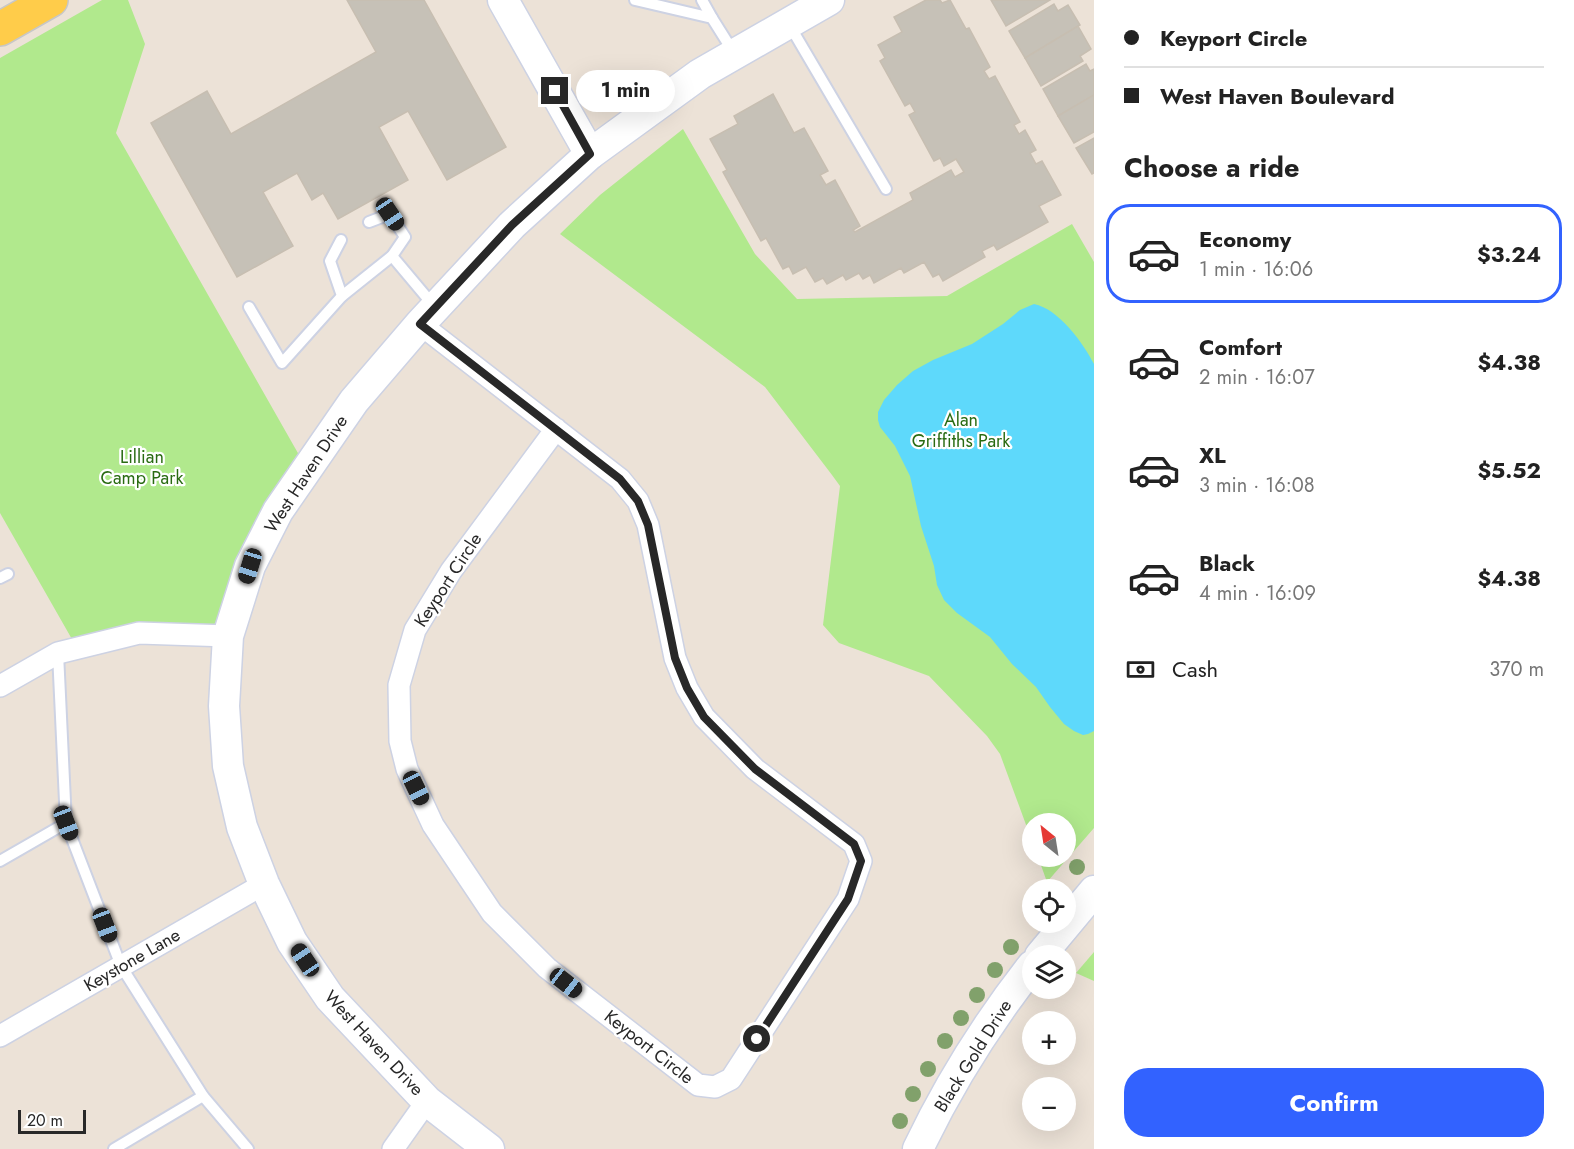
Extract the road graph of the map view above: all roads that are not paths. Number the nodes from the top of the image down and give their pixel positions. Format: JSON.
{"nodes":[{"id":1,"x":51,"y":0,"type":"edge"},
{"id":2,"x":503,"y":0,"type":"edge"},
{"id":3,"x":702,"y":0,"type":"edge"},
{"id":4,"x":829,"y":0,"type":"edge"},
{"id":5,"x":641,"y":1,"type":"edge"},
{"id":6,"x":712,"y":18,"type":"junction"},
{"id":7,"x":788,"y":23,"type":"junction"},
{"id":8,"x":0,"y":29,"type":"edge"},
{"id":9,"x":735,"y":54,"type":"junction"},
{"id":10,"x":590,"y":154,"type":"junction"},
{"id":11,"x":886,"y":189,"type":"dead end"},
{"id":12,"x":369,"y":222,"type":"dead end"},
{"id":13,"x":340,"y":240,"type":"dead end"},
{"id":14,"x":392,"y":256,"type":"junction"},
{"id":15,"x":342,"y":297,"type":"junction"},
{"id":16,"x":249,"y":307,"type":"dead end"},
{"id":17,"x":428,"y":316,"type":"junction"},
{"id":18,"x":556,"y":429,"type":"junction"},
{"id":19,"x":228,"y":636,"type":"junction"},
{"id":20,"x":58,"y":653,"type":"junction"},
{"id":21,"x":0,"y":686,"type":"edge"},
{"id":22,"x":66,"y":823,"type":"junction"},
{"id":23,"x":0,"y":861,"type":"edge"},
{"id":24,"x":264,"y":885,"type":"junction"},
{"id":25,"x":1094,"y":891,"type":"edge"},
{"id":26,"x":1049,"y":945,"type":"edge"},
{"id":27,"x":121,"y":966,"type":"junction"},
{"id":28,"x":1022,"y":979,"type":"edge"},
{"id":29,"x":0,"y":1035,"type":"edge"},
{"id":30,"x":203,"y":1096,"type":"junction"},
{"id":31,"x":427,"y":1101,"type":"junction"},
{"id":32,"x":114,"y":1149,"type":"edge"},
{"id":33,"x":248,"y":1149,"type":"edge"},
{"id":34,"x":393,"y":1149,"type":"edge"},
{"id":35,"x":489,"y":1149,"type":"edge"},
{"id":36,"x":918,"y":1149,"type":"edge"}],
"edges":[{"from":1,"to":8,"type":"main road"},
{"from":2,"to":10,"type":"street"},
{"from":3,"to":6,"type":"lane"},
{"from":4,"to":7,"type":"street","name":"West Haven Drive"},
{"from":5,"to":6,"type":"lane"},
{"from":6,"to":9,"type":"lane"},
{"from":7,"to":9,"type":"street","name":"West Haven Drive"},
{"from":7,"to":11,"type":"lane"},
{"from":9,"to":10,"type":"street","name":"West Haven Drive"},
{"from":10,"to":17,"type":"street","name":"West Haven Drive"},
{"from":12,"to":14,"type":"lane"},
{"from":13,"to":15,"type":"lane"},
{"from":14,"to":15,"type":"lane"},
{"from":14,"to":17,"type":"lane"},
{"from":15,"to":16,"type":"lane"},
{"from":17,"to":18,"type":"street","name":"Keyport Circle"},
{"from":17,"to":19,"type":"street","name":"West Haven Drive"},
{"from":18,"to":18,"type":"street","name":"Keyport Circle"},
{"from":19,"to":20,"type":"street"},
{"from":19,"to":24,"type":"street","name":"West Haven Drive"},
{"from":20,"to":21,"type":"street"},
{"from":20,"to":22,"type":"lane"},
{"from":22,"to":23,"type":"lane"},
{"from":22,"to":27,"type":"lane"},
{"from":24,"to":27,"type":"street","name":"Keystone Lane"},
{"from":24,"to":31,"type":"street","name":"West Haven Drive"},
{"from":25,"to":26,"type":"street"},
{"from":27,"to":29,"type":"street","name":"Keystone Lane"},
{"from":27,"to":30,"type":"lane"},
{"from":28,"to":36,"type":"street","name":"Black Gold Drive"},
{"from":30,"to":32,"type":"lane"},
{"from":30,"to":33,"type":"lane"},
{"from":31,"to":34,"type":"street"},
{"from":31,"to":35,"type":"street","name":"West Haven Drive"}]}
